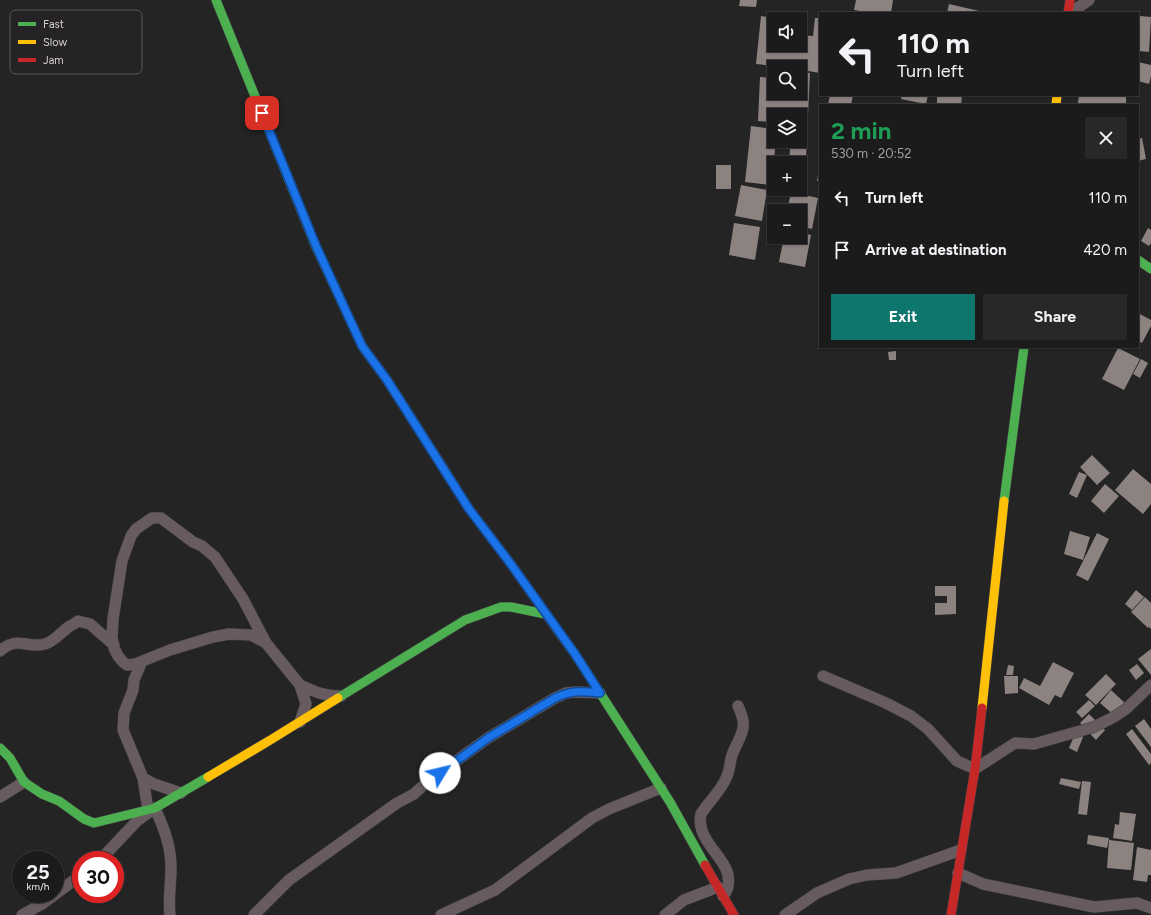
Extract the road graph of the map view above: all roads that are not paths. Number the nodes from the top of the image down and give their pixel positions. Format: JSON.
{"nodes":[{"id":1,"x":216,"y":0,"type":"edge"},
{"id":2,"x":1070,"y":0,"type":"edge"},
{"id":3,"x":1089,"y":0,"type":"edge"},
{"id":4,"x":1069,"y":12,"type":"edge"},
{"id":5,"x":1071,"y":12,"type":"edge"},
{"id":6,"x":1139,"y":261,"type":"edge"},
{"id":7,"x":1151,"y":269,"type":"edge"},
{"id":8,"x":1024,"y":348,"type":"edge"},
{"id":9,"x":545,"y":614,"type":"junction"},
{"id":10,"x":266,"y":643,"type":"junction"},
{"id":11,"x":114,"y":645,"type":"junction"},
{"id":12,"x":0,"y":651,"type":"edge"},
{"id":13,"x":142,"y":661,"type":"junction"},
{"id":14,"x":127,"y":665,"type":"junction"},
{"id":15,"x":823,"y":676,"type":"dead end"},
{"id":16,"x":134,"y":680,"type":"junction"},
{"id":17,"x":300,"y":685,"type":"junction"},
{"id":18,"x":1151,"y":685,"type":"edge"},
{"id":19,"x":600,"y":693,"type":"junction"},
{"id":20,"x":342,"y":696,"type":"junction"},
{"id":21,"x":738,"y":706,"type":"dead end"},
{"id":22,"x":300,"y":722,"type":"junction"},
{"id":23,"x":0,"y":748,"type":"edge"},
{"id":24,"x":975,"y":769,"type":"junction"},
{"id":25,"x":143,"y":778,"type":"junction"},
{"id":26,"x":24,"y":782,"type":"junction"},
{"id":27,"x":661,"y":788,"type":"junction"},
{"id":28,"x":181,"y":793,"type":"junction"},
{"id":29,"x":0,"y":797,"type":"edge"},
{"id":30,"x":151,"y":809,"type":"junction"},
{"id":31,"x":962,"y":850,"type":"junction"},
{"id":32,"x":109,"y":851,"type":"edge"},
{"id":33,"x":958,"y":873,"type":"junction"},
{"id":34,"x":72,"y":882,"type":"edge"},
{"id":35,"x":720,"y":892,"type":"junction"},
{"id":36,"x":1151,"y":908,"type":"edge"},
{"id":37,"x":22,"y":915,"type":"edge"},
{"id":38,"x":170,"y":915,"type":"edge"},
{"id":39,"x":254,"y":915,"type":"edge"},
{"id":40,"x":441,"y":915,"type":"edge"},
{"id":41,"x":665,"y":915,"type":"edge"},
{"id":42,"x":734,"y":915,"type":"edge"},
{"id":43,"x":785,"y":915,"type":"edge"},
{"id":44,"x":951,"y":915,"type":"edge"}],
"edges":[{"from":1,"to":9,"type":"street"},
{"from":2,"to":4,"type":"street"},
{"from":3,"to":5,"type":"street"},
{"from":6,"to":7,"type":"street"},
{"from":8,"to":24,"type":"street"},
{"from":9,"to":19,"type":"street"},
{"from":9,"to":20,"type":"street"},
{"from":10,"to":11,"type":"street"},
{"from":10,"to":13,"type":"street"},
{"from":10,"to":17,"type":"street"},
{"from":11,"to":12,"type":"street"},
{"from":11,"to":14,"type":"street"},
{"from":13,"to":14,"type":"street"},
{"from":13,"to":16,"type":"street"},
{"from":14,"to":16,"type":"street"},
{"from":15,"to":24,"type":"street"},
{"from":16,"to":25,"type":"street"},
{"from":17,"to":20,"type":"street"},
{"from":17,"to":22,"type":"street"},
{"from":18,"to":24,"type":"street"},
{"from":19,"to":27,"type":"street"},
{"from":19,"to":39,"type":"street"},
{"from":20,"to":22,"type":"street"},
{"from":21,"to":35,"type":"street"},
{"from":22,"to":28,"type":"street"},
{"from":23,"to":26,"type":"street"},
{"from":24,"to":31,"type":"street"},
{"from":25,"to":28,"type":"street"},
{"from":25,"to":30,"type":"street"},
{"from":26,"to":29,"type":"street"},
{"from":26,"to":30,"type":"street"},
{"from":27,"to":35,"type":"street"},
{"from":27,"to":40,"type":"street"},
{"from":28,"to":30,"type":"street"},
{"from":30,"to":32,"type":"street"},
{"from":30,"to":38,"type":"street"},
{"from":31,"to":33,"type":"street"},
{"from":31,"to":43,"type":"street"},
{"from":33,"to":36,"type":"street"},
{"from":33,"to":44,"type":"street"},
{"from":34,"to":37,"type":"street"},
{"from":35,"to":41,"type":"street"},
{"from":35,"to":42,"type":"street"}]}
